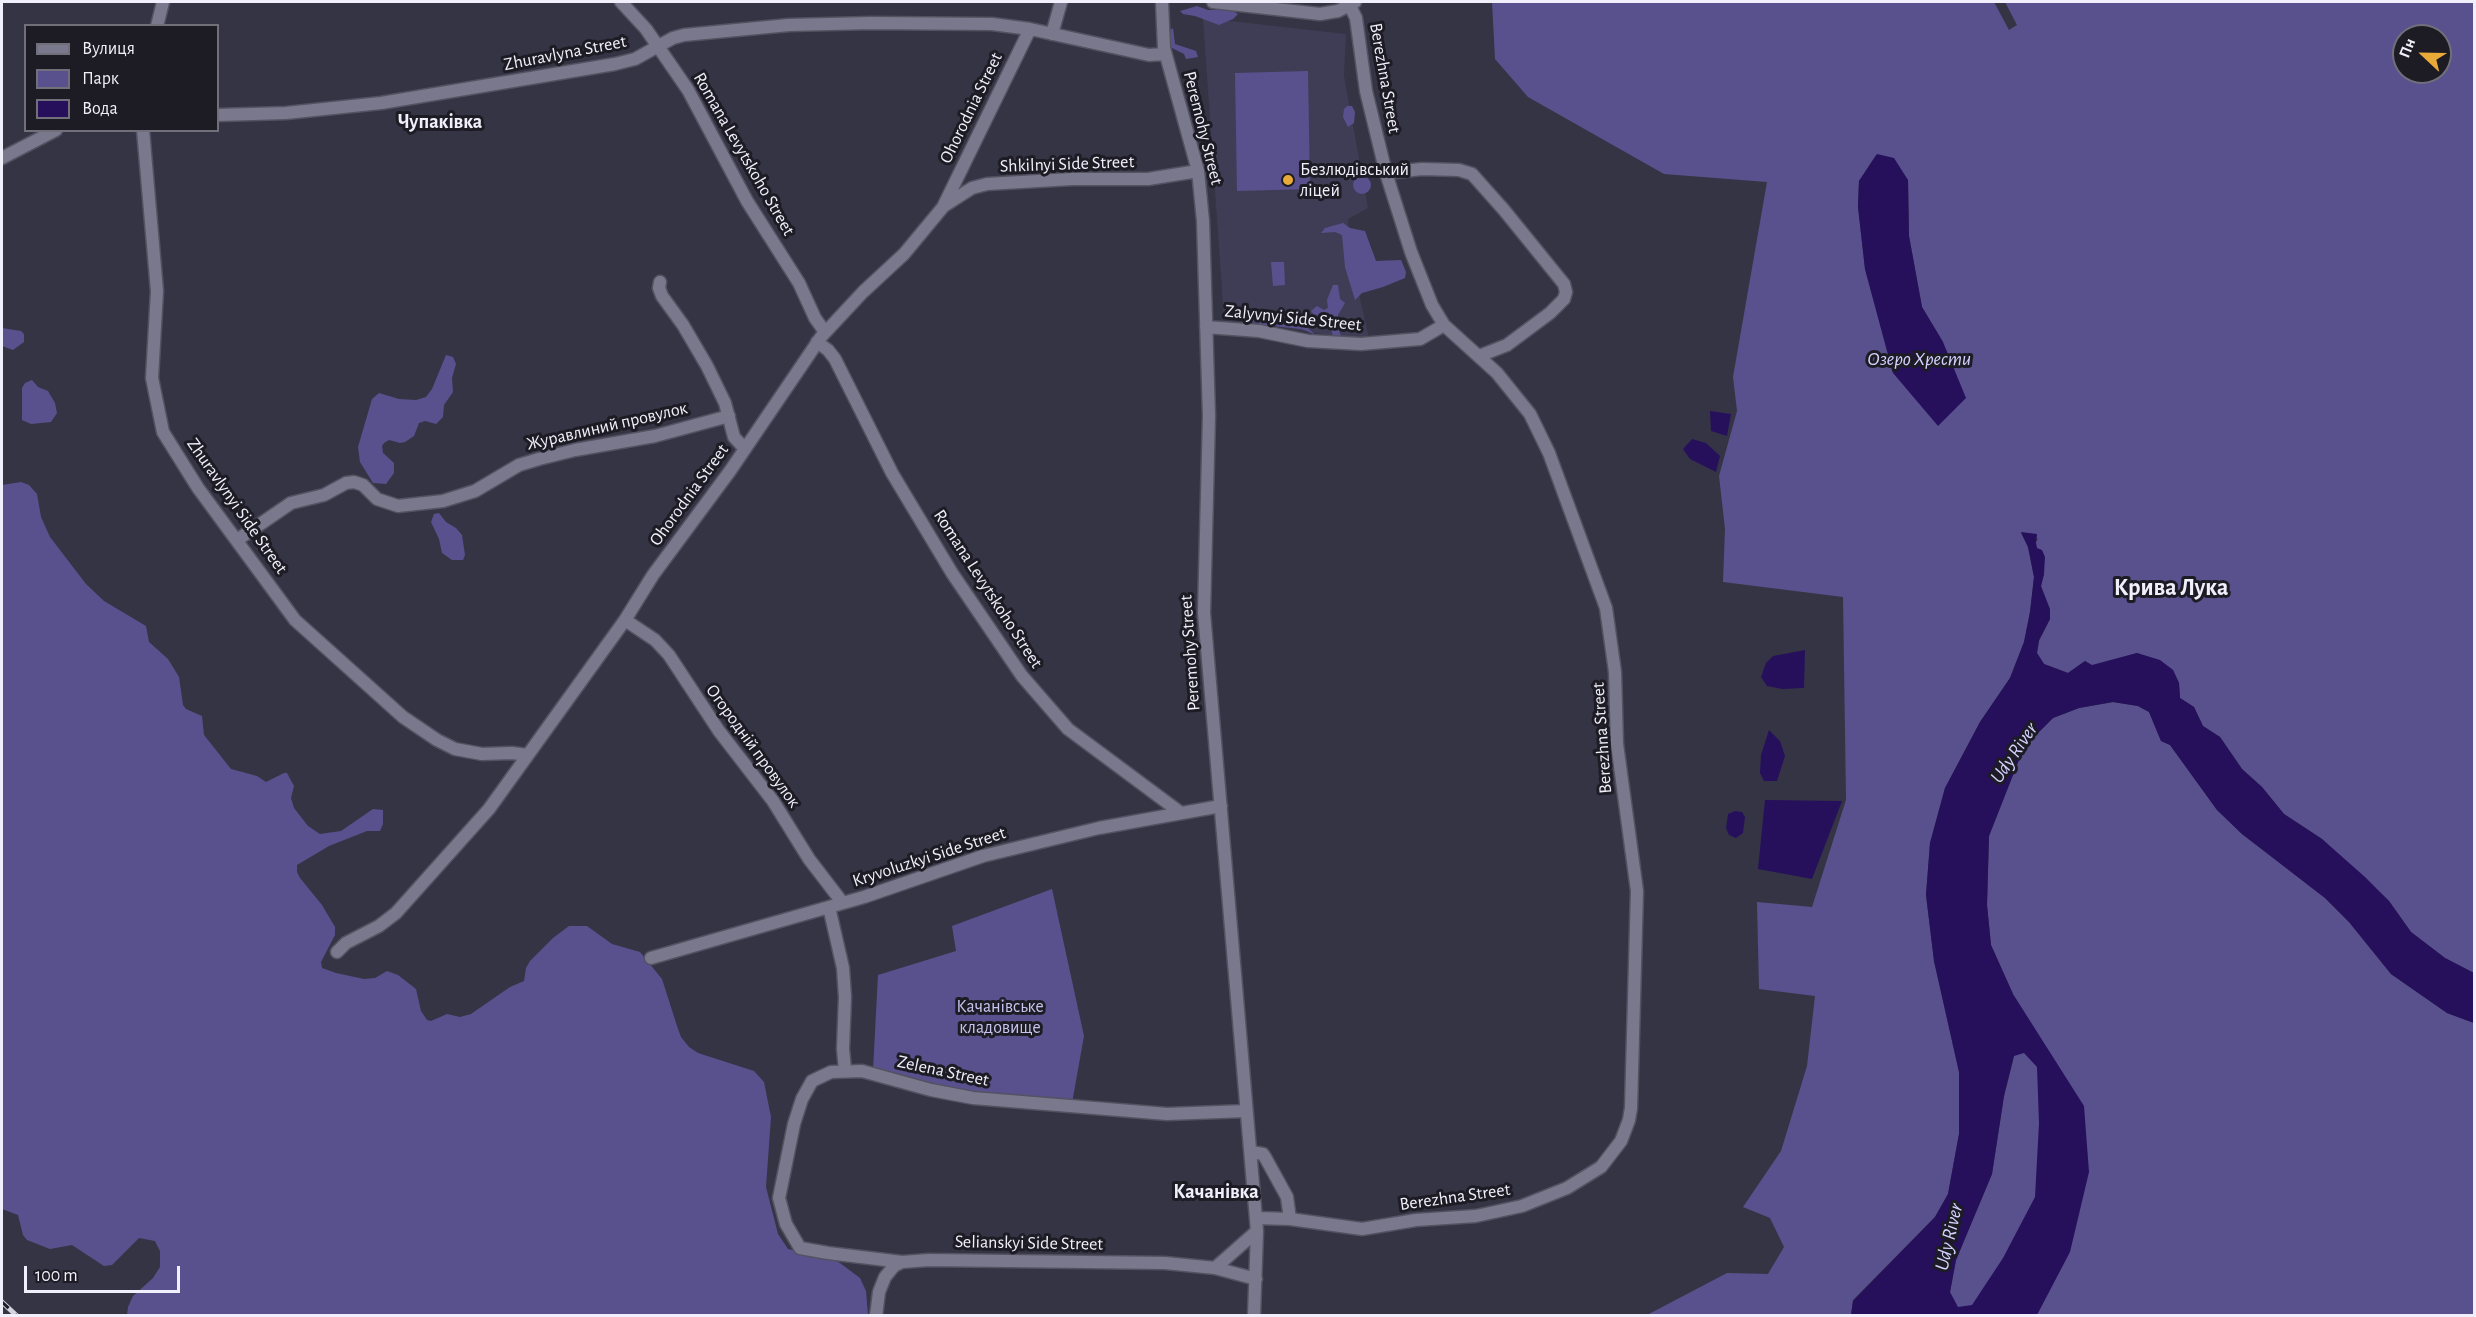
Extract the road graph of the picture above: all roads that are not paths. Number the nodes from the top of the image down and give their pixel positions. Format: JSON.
{"nodes":[{"id":1,"x":163,"y":2,"type":"edge"},
{"id":2,"x":621,"y":2,"type":"edge"},
{"id":3,"x":1061,"y":2,"type":"edge"},
{"id":4,"x":1166,"y":2,"type":"edge"},
{"id":5,"x":1213,"y":2,"type":"edge"},
{"id":6,"x":1353,"y":4,"type":"edge"},
{"id":7,"x":158,"y":24,"type":"edge"},
{"id":8,"x":1029,"y":29,"type":"junction"},
{"id":9,"x":1052,"y":34,"type":"junction"},
{"id":10,"x":659,"y":47,"type":"junction"},
{"id":11,"x":1165,"y":54,"type":"junction"},
{"id":12,"x":219,"y":116,"type":"edge"},
{"id":13,"x":52,"y":132,"type":"edge"},
{"id":14,"x":143,"y":132,"type":"edge"},
{"id":15,"x":2,"y":158,"type":"edge"},
{"id":16,"x":1198,"y":171,"type":"junction"},
{"id":17,"x":1386,"y":173,"type":"junction"},
{"id":18,"x":943,"y":207,"type":"junction"},
{"id":19,"x":660,"y":282,"type":"dead end"},
{"id":20,"x":1444,"y":325,"type":"junction"},
{"id":21,"x":1206,"y":327,"type":"junction"},
{"id":22,"x":821,"y":337,"type":"junction"},
{"id":23,"x":1479,"y":356,"type":"junction"},
{"id":24,"x":729,"y":416,"type":"junction"},
{"id":25,"x":745,"y":449,"type":"junction"},
{"id":26,"x":237,"y":540,"type":"junction"},
{"id":27,"x":625,"y":620,"type":"junction"},
{"id":28,"x":527,"y":755,"type":"junction"},
{"id":29,"x":1221,"y":806,"type":"junction"},
{"id":30,"x":1180,"y":813,"type":"junction"},
{"id":31,"x":842,"y":902,"type":"junction"},
{"id":32,"x":829,"y":907,"type":"junction"},
{"id":33,"x":337,"y":952,"type":"dead end"},
{"id":34,"x":651,"y":957,"type":"dead end"},
{"id":35,"x":845,"y":1070,"type":"junction"},
{"id":36,"x":1246,"y":1111,"type":"junction"},
{"id":37,"x":1251,"y":1152,"type":"junction"},
{"id":38,"x":1290,"y":1219,"type":"junction"},
{"id":39,"x":1256,"y":1224,"type":"junction"},
{"id":40,"x":800,"y":1248,"type":"joint"},
{"id":41,"x":902,"y":1262,"type":"junction"},
{"id":42,"x":1215,"y":1268,"type":"junction"},
{"id":43,"x":1256,"y":1279,"type":"junction"},
{"id":44,"x":876,"y":1316,"type":"edge"},
{"id":45,"x":1254,"y":1316,"type":"edge"}],
"edges":[{"from":1,"to":7,"type":"street"},
{"from":2,"to":10,"type":"street","name":"Romana Levytskoho Street"},
{"from":3,"to":9,"type":"street"},
{"from":4,"to":11,"type":"street","name":"Peremohy Street"},
{"from":5,"to":6,"type":"street"},
{"from":6,"to":17,"type":"street","name":"Berezhna Street"},
{"from":8,"to":9,"type":"street","name":"Zhuravlyna Street"},
{"from":8,"to":10,"type":"street","name":"Zhuravlyna Street"},
{"from":8,"to":18,"type":"street","name":"Ohorodnia Street"},
{"from":9,"to":11,"type":"street","name":"Zhuravlyna Street"},
{"from":10,"to":12,"type":"street","name":"Zhuravlyna Street"},
{"from":10,"to":22,"type":"street","name":"Romana Levytskoho Street"},
{"from":11,"to":16,"type":"street","name":"Peremohy Street"},
{"from":13,"to":15,"type":"street"},
{"from":14,"to":26,"type":"street","name":"Zhuravlynyi Side Street"},
{"from":16,"to":18,"type":"street","name":"Shkilnyi Side Street"},
{"from":16,"to":21,"type":"street","name":"Peremohy Street"},
{"from":17,"to":20,"type":"street","name":"Berezhna Street"},
{"from":17,"to":23,"type":"street"},
{"from":18,"to":22,"type":"street","name":"Ohorodnia Street"},
{"from":19,"to":24,"type":"street"},
{"from":20,"to":21,"type":"street","name":"Zalyvnyi Side Street"},
{"from":20,"to":23,"type":"street","name":"Berezhna Street"},
{"from":21,"to":29,"type":"street","name":"Peremohy Street"},
{"from":22,"to":25,"type":"street","name":"Ohorodnia Street"},
{"from":22,"to":30,"type":"street","name":"Romana Levytskoho Street"},
{"from":23,"to":38,"type":"street","name":"Berezhna Street"},
{"from":24,"to":25,"type":"street"},
{"from":24,"to":26,"type":"street","name":"Журавлиний провулок"},
{"from":25,"to":27,"type":"street","name":"Ohorodnia Street"},
{"from":26,"to":28,"type":"street","name":"Zhuravlynyi Side Street"},
{"from":27,"to":28,"type":"street","name":"Ohorodnia Street"},
{"from":27,"to":31,"type":"street","name":"Огородній провулок"},
{"from":28,"to":33,"type":"street","name":"Ohorodnia Street"},
{"from":29,"to":30,"type":"street","name":"Kryvoluzkyi Side Street"},
{"from":29,"to":36,"type":"street","name":"Peremohy Street"},
{"from":30,"to":31,"type":"street","name":"Kryvoluzkyi Side Street"},
{"from":31,"to":32,"type":"street","name":"Kryvoluzkyi Side Street"},
{"from":32,"to":34,"type":"street","name":"Kryvoluzkyi Side Street"},
{"from":32,"to":35,"type":"street"},
{"from":35,"to":36,"type":"street","name":"Zelena Street"},
{"from":35,"to":40,"type":"street","name":"Zelena Street"},
{"from":36,"to":37,"type":"street","name":"Peremohy Street"},
{"from":37,"to":38,"type":"street"},
{"from":37,"to":39,"type":"street","name":"Peremohy Street"},
{"from":38,"to":39,"type":"street","name":"Berezhna Street"},
{"from":39,"to":42,"type":"street"},
{"from":39,"to":43,"type":"street","name":"Peremohy Street"},
{"from":40,"to":41,"type":"street","name":"Selianskyi Side Street"},
{"from":41,"to":42,"type":"street","name":"Selianskyi Side Street"},
{"from":41,"to":44,"type":"street"},
{"from":42,"to":43,"type":"street","name":"Selianskyi Side Street"},
{"from":43,"to":45,"type":"street","name":"Peremohy Street"}]}
